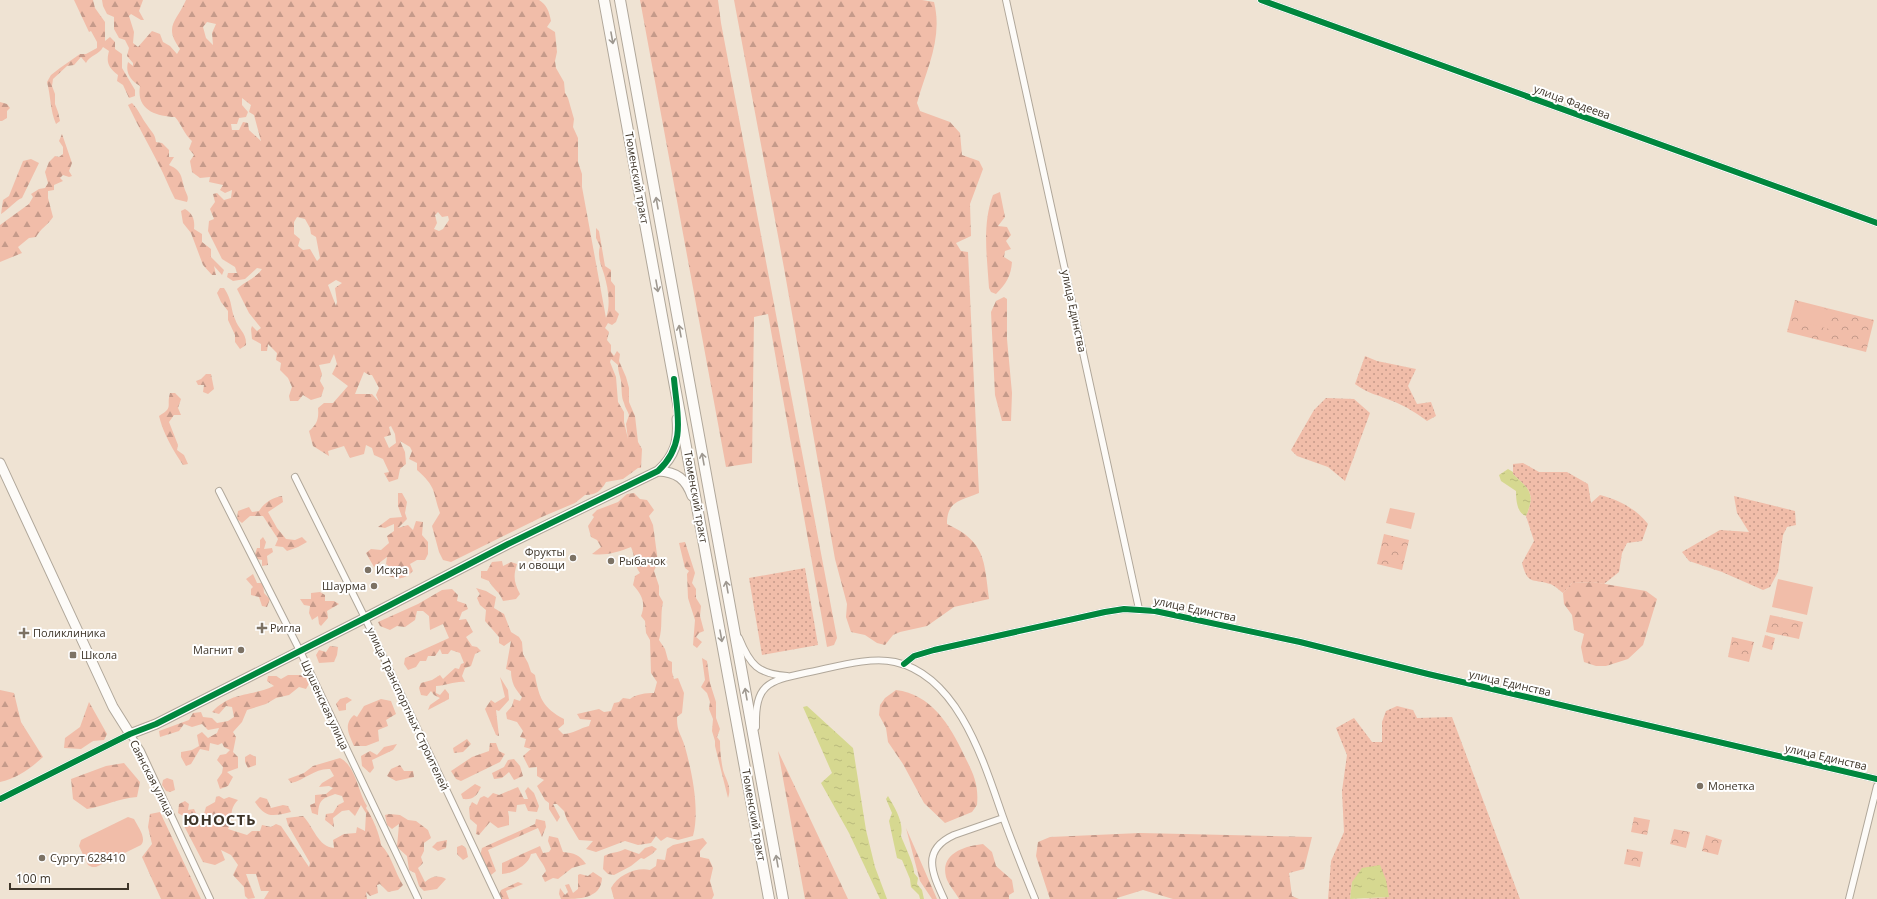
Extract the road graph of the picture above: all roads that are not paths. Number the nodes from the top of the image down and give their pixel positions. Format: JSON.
{"nodes":[{"id":1,"x":604,"y":0,"type":"edge"},
{"id":2,"x":620,"y":0,"type":"edge"},
{"id":3,"x":1006,"y":0,"type":"edge"},
{"id":4,"x":1261,"y":0,"type":"edge"},
{"id":5,"x":1877,"y":223,"type":"edge"},
{"id":6,"x":674,"y":379,"type":"junction"},
{"id":7,"x":0,"y":462,"type":"edge"},
{"id":8,"x":658,"y":471,"type":"junction"},
{"id":9,"x":295,"y":477,"type":"dead end"},
{"id":10,"x":219,"y":490,"type":"dead end"},
{"id":11,"x":699,"y":515,"type":"junction"},
{"id":12,"x":1139,"y":609,"type":"junction"},
{"id":13,"x":365,"y":618,"type":"junction"},
{"id":14,"x":734,"y":625,"type":"junction"},
{"id":15,"x":300,"y":650,"type":"junction"},
{"id":16,"x":904,"y":664,"type":"junction"},
{"id":17,"x":791,"y":676,"type":"junction"},
{"id":18,"x":130,"y":734,"type":"junction"},
{"id":19,"x":756,"y":746,"type":"junction"},
{"id":20,"x":1877,"y":779,"type":"edge"},
{"id":21,"x":1877,"y":786,"type":"edge"},
{"id":22,"x":0,"y":799,"type":"edge"},
{"id":23,"x":1003,"y":818,"type":"junction"},
{"id":24,"x":210,"y":899,"type":"edge"},
{"id":25,"x":418,"y":899,"type":"edge"},
{"id":26,"x":498,"y":899,"type":"edge"},
{"id":27,"x":769,"y":899,"type":"edge"},
{"id":28,"x":784,"y":899,"type":"edge"},
{"id":29,"x":944,"y":899,"type":"edge"},
{"id":30,"x":1035,"y":899,"type":"edge"},
{"id":31,"x":1849,"y":899,"type":"edge"}],
"edges":[{"from":1,"to":6,"type":"main road","name":"Тюменский тракт","one_way":true},
{"from":14,"to":2,"type":"main road","name":"Тюменский тракт","one_way":true},
{"from":3,"to":12,"type":"street","name":"улица Единства"},
{"from":4,"to":5,"type":"street","name":"улица Фадеева"},
{"from":6,"to":8,"type":"street"},
{"from":6,"to":11,"type":"main road","name":"Тюменский тракт"},
{"from":7,"to":18,"type":"street","name":"Саянская улица"},
{"from":8,"to":11,"type":"street"},
{"from":8,"to":13,"type":"street"},
{"from":9,"to":13,"type":"street","name":"улица Транспортных Строителей"},
{"from":10,"to":15,"type":"street","name":"Шушенская улица"},
{"from":11,"to":27,"type":"main road","name":"Тюменский тракт","one_way":true},
{"from":12,"to":16,"type":"street"},
{"from":12,"to":20,"type":"street","name":"улица Единства"},
{"from":13,"to":15,"type":"street"},
{"from":13,"to":26,"type":"street","name":"улица Транспортных Строителей"},
{"from":14,"to":17,"type":"street"},
{"from":19,"to":14,"type":"main road","name":"Тюменский тракт","one_way":true},
{"from":15,"to":18,"type":"street"},
{"from":15,"to":25,"type":"street","name":"Шушенская улица"},
{"from":16,"to":17,"type":"street"},
{"from":16,"to":23,"type":"street"},
{"from":17,"to":19,"type":"street"},
{"from":18,"to":22,"type":"street"},
{"from":18,"to":24,"type":"street","name":"Саянская улица"},
{"from":28,"to":19,"type":"main road","name":"Тюменский тракт","one_way":true},
{"from":21,"to":31,"type":"street"},
{"from":23,"to":29,"type":"street"},
{"from":23,"to":30,"type":"street"}]}
